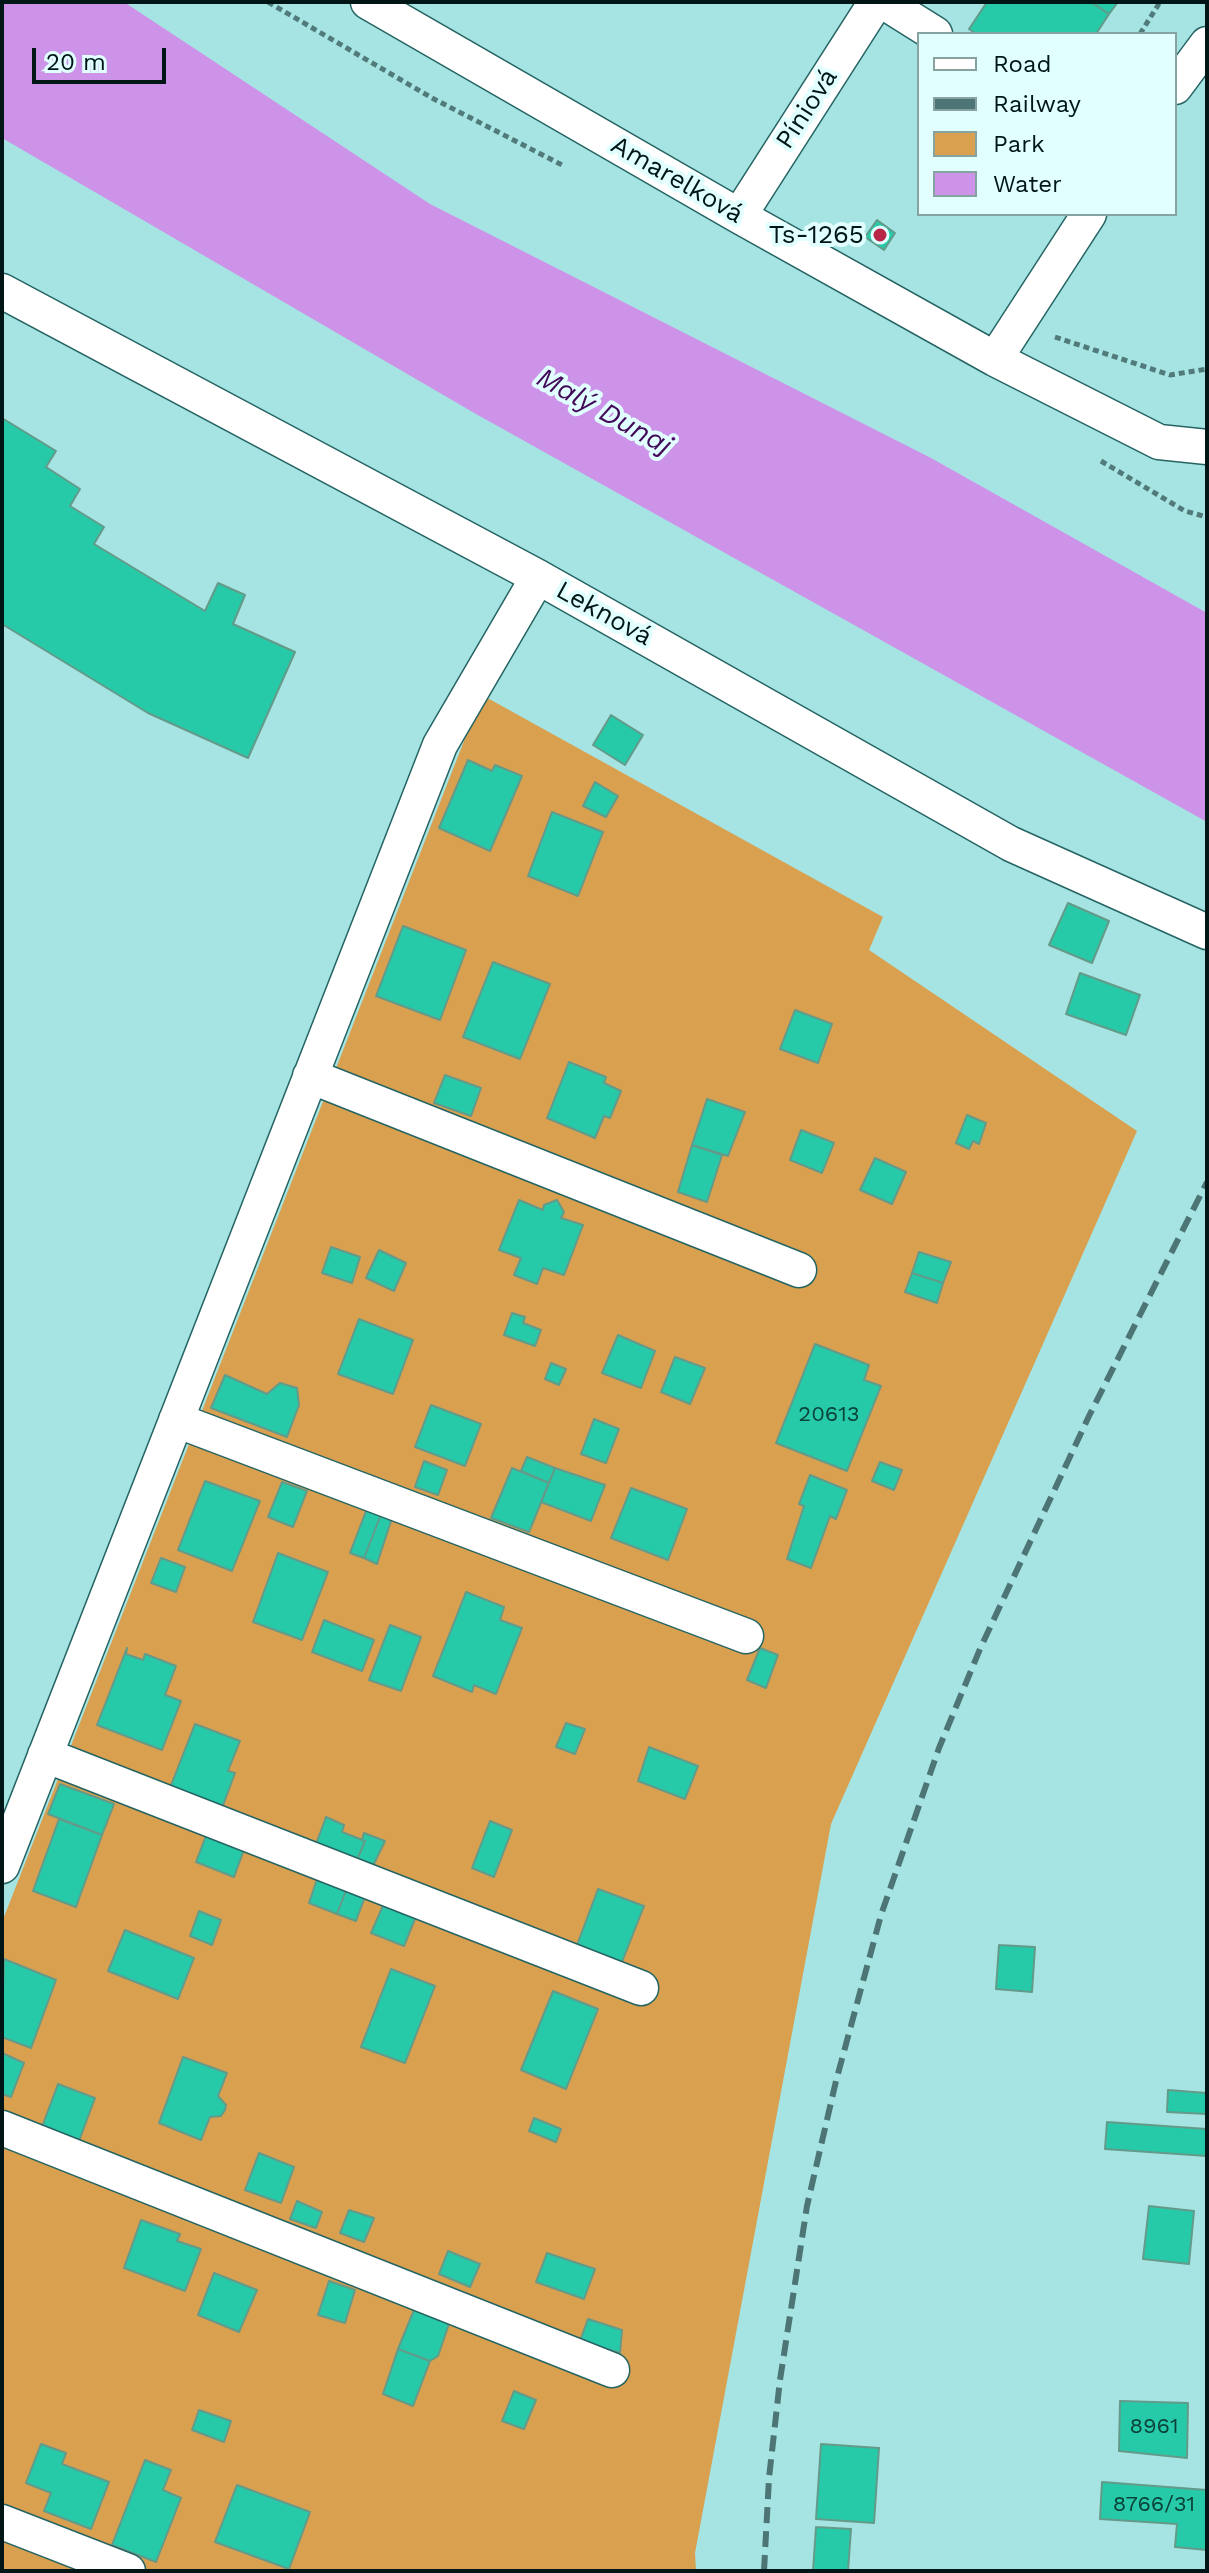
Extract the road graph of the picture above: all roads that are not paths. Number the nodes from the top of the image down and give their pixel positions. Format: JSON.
{"nodes":[{"id":1,"x":368,"y":2,"type":"edge"},
{"id":2,"x":876,"y":2,"type":"edge"},
{"id":3,"x":884,"y":2,"type":"edge"},
{"id":4,"x":932,"y":32,"type":"edge"},
{"id":5,"x":1207,"y":44,"type":"edge"},
{"id":6,"x":1177,"y":84,"type":"edge"},
{"id":7,"x":739,"y":216,"type":"junction"},
{"id":8,"x":1088,"y":216,"type":"edge"},
{"id":9,"x":2,"y":291,"type":"edge"},
{"id":10,"x":995,"y":359,"type":"junction"},
{"id":11,"x":1207,"y":447,"type":"edge"},
{"id":12,"x":538,"y":577,"type":"junction"},
{"id":13,"x":1207,"y":932,"type":"edge"},
{"id":14,"x":310,"y":1076,"type":"junction"},
{"id":15,"x":799,"y":1270,"type":"dead end"},
{"id":16,"x":176,"y":1420,"type":"junction"},
{"id":17,"x":746,"y":1636,"type":"dead end"},
{"id":18,"x":45,"y":1755,"type":"junction"},
{"id":19,"x":2,"y":1866,"type":"edge"},
{"id":20,"x":641,"y":1988,"type":"dead end"},
{"id":21,"x":2,"y":2128,"type":"edge"},
{"id":22,"x":612,"y":2370,"type":"dead end"},
{"id":23,"x":2,"y":2522,"type":"edge"},
{"id":24,"x":128,"y":2571,"type":"edge"}],
"edges":[{"from":1,"to":7,"type":"street","name":"Amarelková"},
{"from":2,"to":7,"type":"street","name":"Píniová"},
{"from":3,"to":4,"type":"street"},
{"from":5,"to":6,"type":"street"},
{"from":7,"to":10,"type":"street","name":"Amarelková"},
{"from":8,"to":10,"type":"street"},
{"from":9,"to":12,"type":"street","name":"Leknová"},
{"from":10,"to":11,"type":"street","name":"Amarelková"},
{"from":12,"to":13,"type":"street","name":"Leknová"},
{"from":12,"to":14,"type":"street"},
{"from":14,"to":15,"type":"street"},
{"from":14,"to":16,"type":"street"},
{"from":16,"to":17,"type":"street"},
{"from":16,"to":18,"type":"street"},
{"from":18,"to":19,"type":"street"},
{"from":18,"to":20,"type":"street"},
{"from":21,"to":22,"type":"street"},
{"from":23,"to":24,"type":"street"}]}
